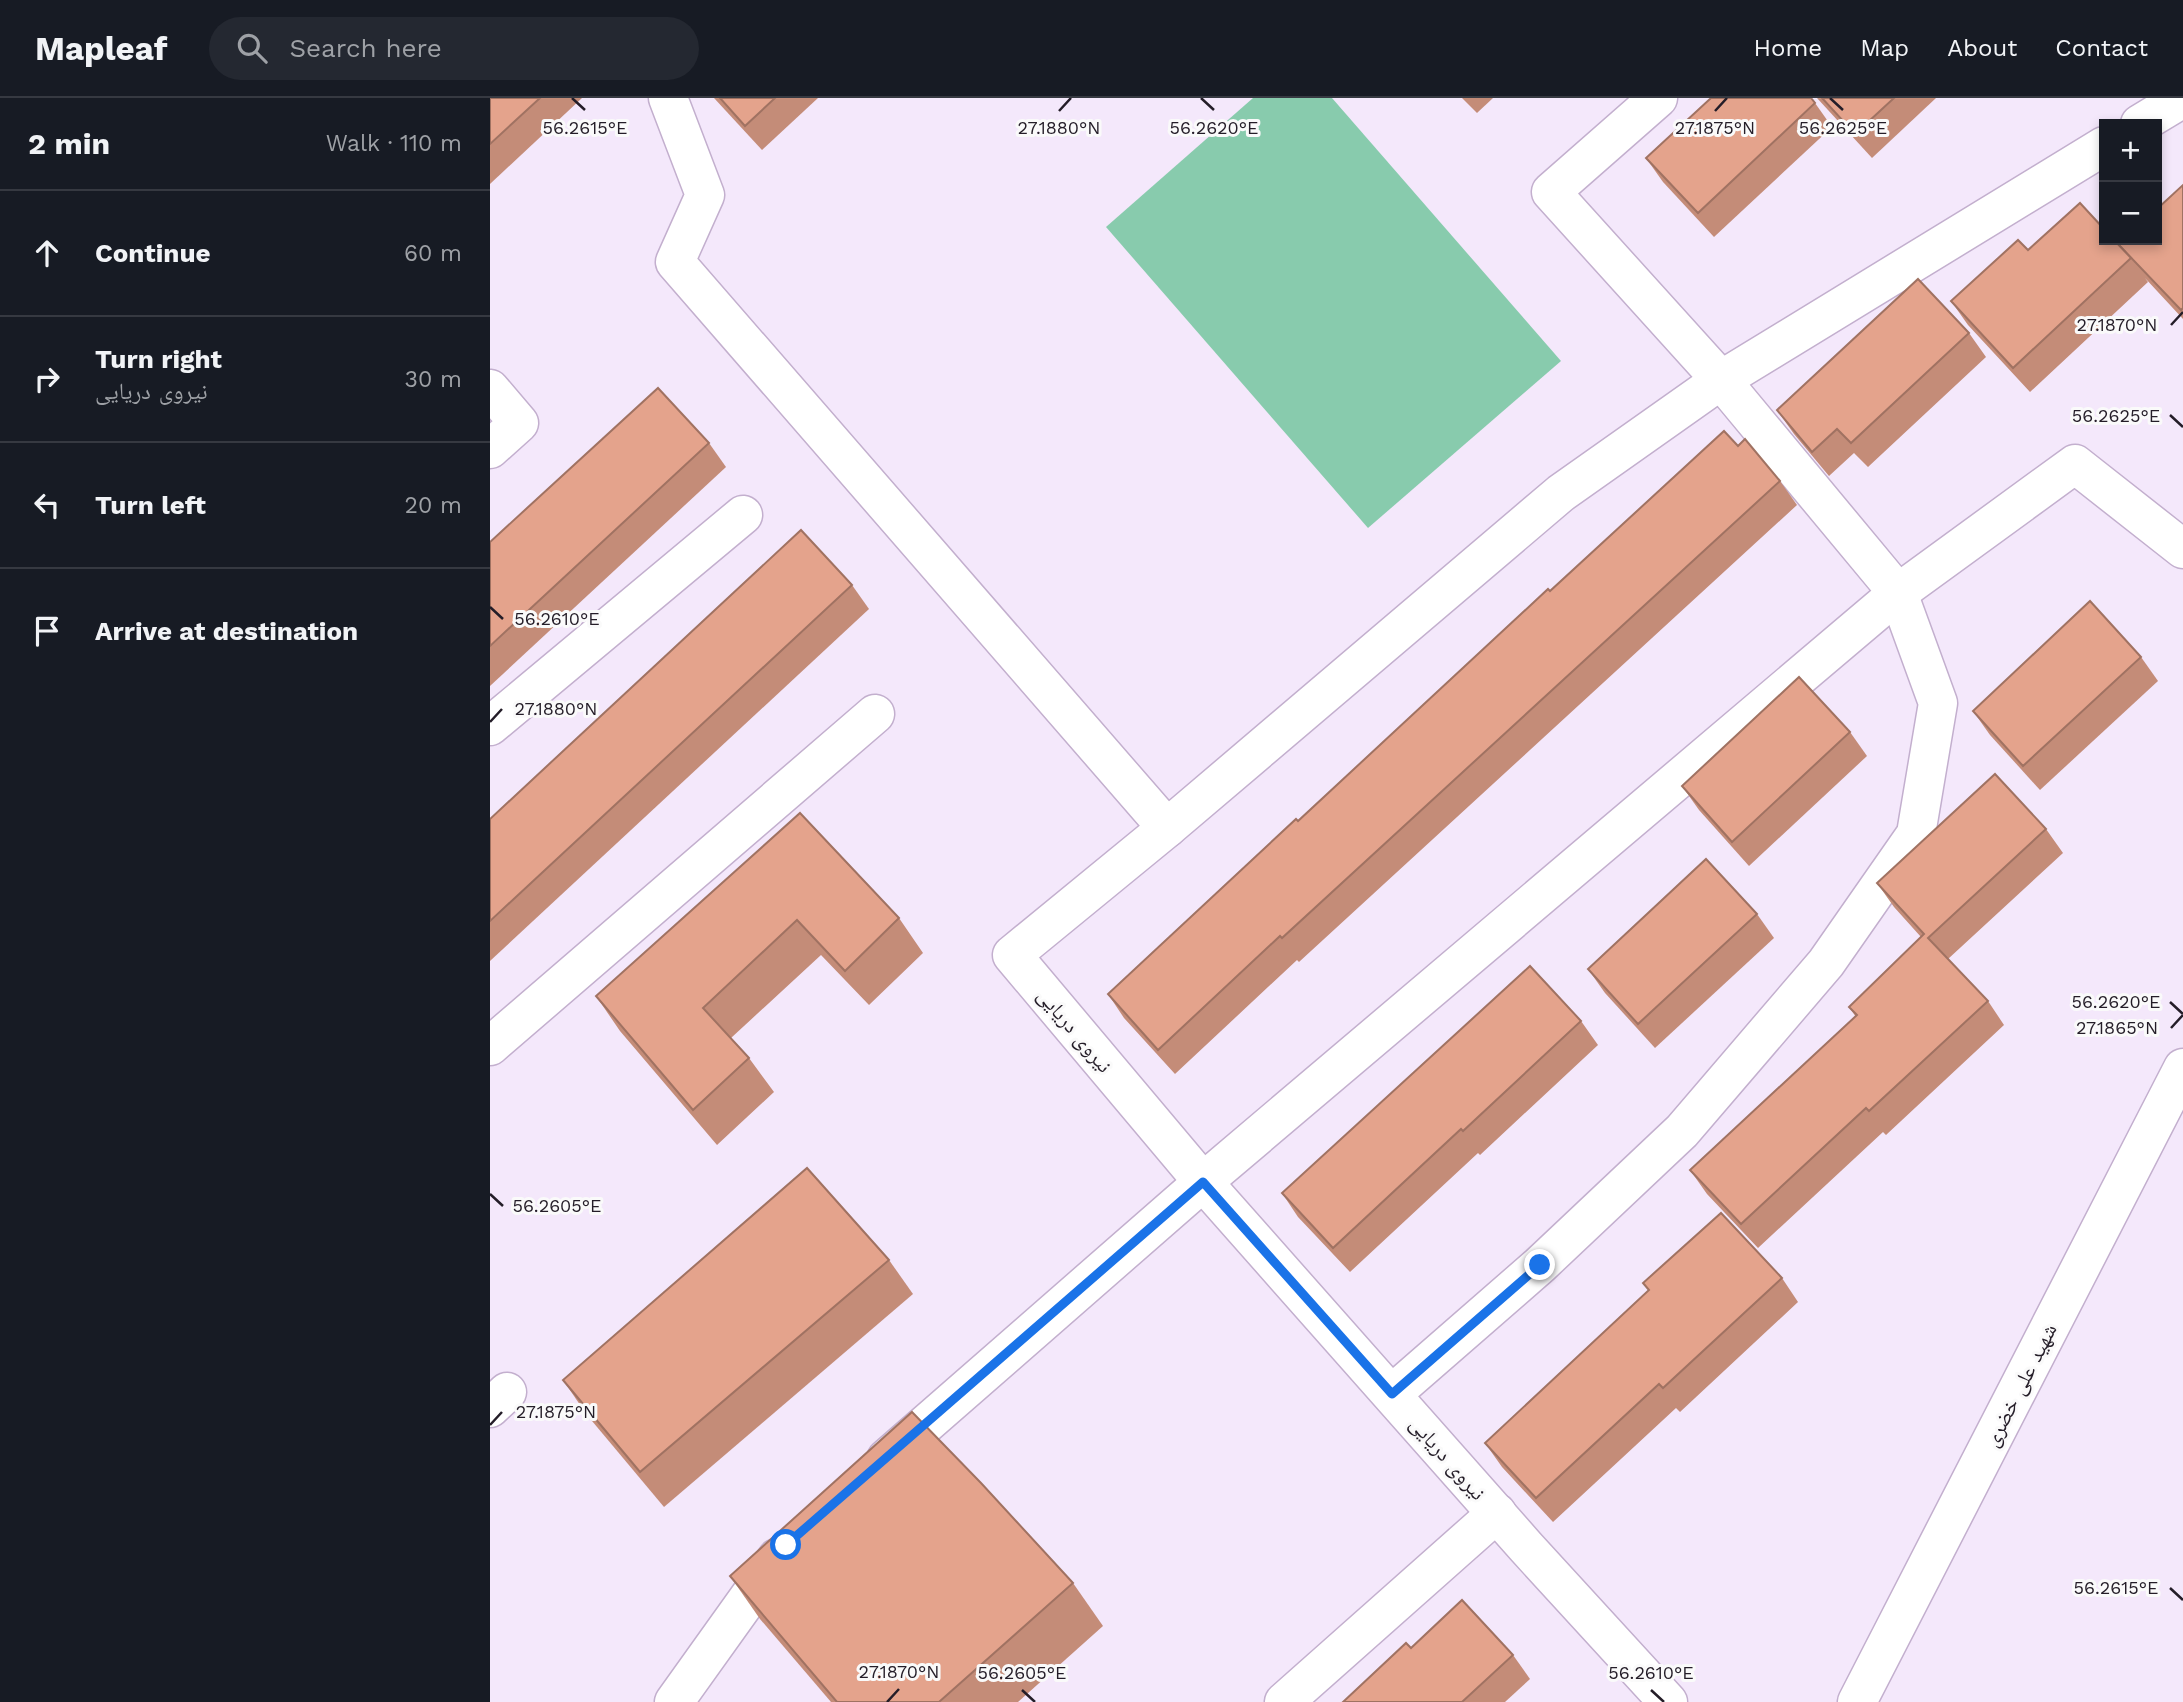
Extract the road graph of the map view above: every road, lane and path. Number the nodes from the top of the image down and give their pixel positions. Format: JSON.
{"nodes":[{"id":1,"x":668,"y":98,"type":"edge"},
{"id":2,"x":1658,"y":98,"type":"edge"},
{"id":3,"x":2183,"y":98,"type":"edge"},
{"id":4,"x":2148,"y":119,"type":"edge"},
{"id":5,"x":2099,"y":149,"type":"edge"},
{"id":6,"x":1721,"y":380,"type":"junction"},
{"id":7,"x":490,"y":389,"type":"edge"},
{"id":8,"x":490,"y":449,"type":"edge"},
{"id":9,"x":743,"y":515,"type":"dead end"},
{"id":10,"x":2183,"y":549,"type":"edge"},
{"id":11,"x":1898,"y":593,"type":"junction"},
{"id":12,"x":875,"y":714,"type":"dead end"},
{"id":13,"x":490,"y":726,"type":"edge"},
{"id":14,"x":1167,"y":828,"type":"junction"},
{"id":15,"x":490,"y":1046,"type":"edge"},
{"id":16,"x":2183,"y":1068,"type":"edge"},
{"id":17,"x":1203,"y":1182,"type":"junction"},
{"id":18,"x":1392,"y":1394,"type":"junction"},
{"id":19,"x":859,"y":1482,"type":"edge"},
{"id":20,"x":1497,"y":1513,"type":"junction"},
{"id":21,"x":797,"y":1536,"type":"edge"},
{"id":22,"x":1655,"y":1698,"type":"edge"},
{"id":23,"x":674,"y":1702,"type":"edge"},
{"id":24,"x":1284,"y":1702,"type":"edge"},
{"id":25,"x":1857,"y":1702,"type":"edge"}],
"edges":[{"from":1,"to":14,"type":"street"},
{"from":2,"to":6,"type":"street"},
{"from":3,"to":4,"type":"street"},
{"from":5,"to":6,"type":"street"},
{"from":6,"to":11,"type":"street"},
{"from":6,"to":14,"type":"street"},
{"from":7,"to":8,"type":"street"},
{"from":9,"to":13,"type":"street"},
{"from":10,"to":11,"type":"street"},
{"from":11,"to":17,"type":"street"},
{"from":11,"to":18,"type":"street"},
{"from":12,"to":15,"type":"street"},
{"from":14,"to":17,"type":"street","name":"نیروی دریایی"},
{"from":16,"to":25,"type":"street","name":"شهید علی خضری"},
{"from":17,"to":18,"type":"street","name":"نیروی دریایی"},
{"from":17,"to":19,"type":"street"},
{"from":18,"to":20,"type":"street","name":"نیروی دریایی"},
{"from":20,"to":22,"type":"street","name":"نیروی دریایی"},
{"from":20,"to":24,"type":"street"},
{"from":21,"to":23,"type":"street"}]}
